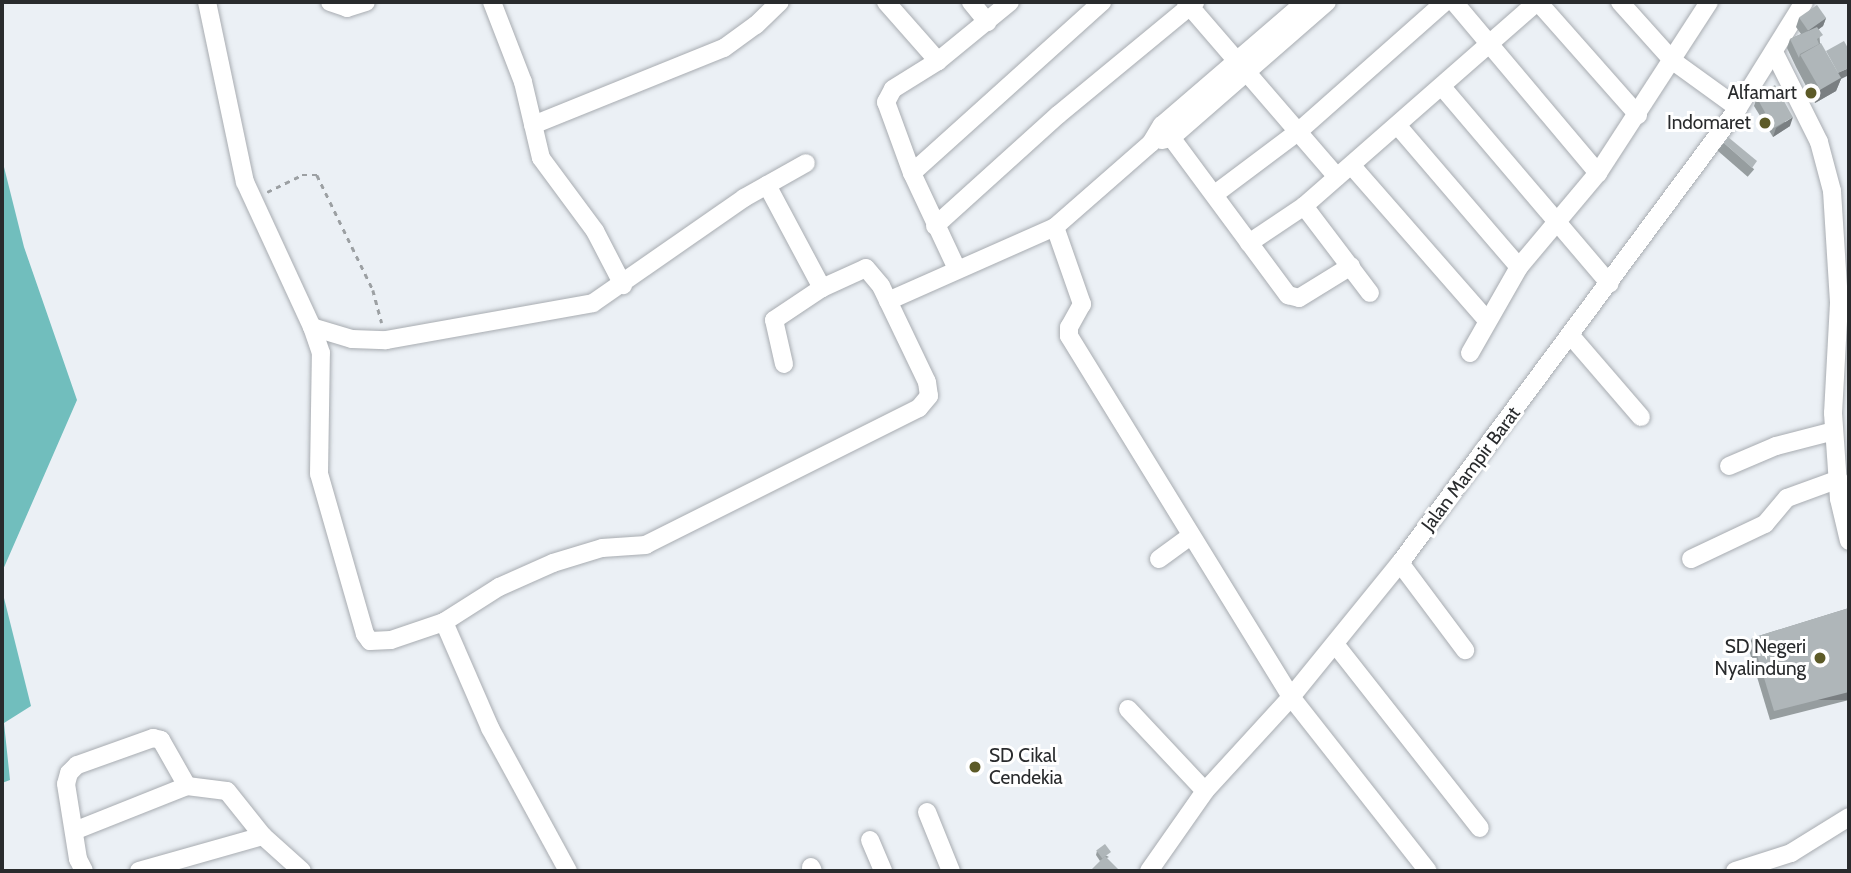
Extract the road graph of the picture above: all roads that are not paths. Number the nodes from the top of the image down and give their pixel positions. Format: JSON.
{"nodes":[{"id":1,"x":207,"y":2,"type":"edge"},
{"id":2,"x":330,"y":2,"type":"edge"},
{"id":3,"x":366,"y":2,"type":"edge"},
{"id":4,"x":492,"y":2,"type":"edge"},
{"id":5,"x":780,"y":2,"type":"edge"},
{"id":6,"x":886,"y":2,"type":"edge"},
{"id":7,"x":971,"y":2,"type":"edge"},
{"id":8,"x":1010,"y":2,"type":"edge"},
{"id":9,"x":1102,"y":2,"type":"edge"},
{"id":10,"x":1306,"y":2,"type":"edge"},
{"id":11,"x":1327,"y":2,"type":"edge"},
{"id":12,"x":1445,"y":2,"type":"edge"},
{"id":13,"x":1454,"y":2,"type":"edge"},
{"id":14,"x":1538,"y":2,"type":"edge"},
{"id":15,"x":1620,"y":2,"type":"edge"},
{"id":16,"x":1804,"y":2,"type":"edge"},
{"id":17,"x":1191,"y":3,"type":"edge"},
{"id":18,"x":1703,"y":4,"type":"edge"},
{"id":19,"x":987,"y":22,"type":"junction"},
{"id":20,"x":1491,"y":43,"type":"junction"},
{"id":21,"x":1775,"y":54,"type":"junction"},
{"id":22,"x":938,"y":61,"type":"junction"},
{"id":23,"x":1673,"y":61,"type":"junction"},
{"id":24,"x":1242,"y":67,"type":"junction"},
{"id":25,"x":1443,"y":88,"type":"junction"},
{"id":26,"x":1738,"y":108,"type":"junction"},
{"id":27,"x":1638,"y":115,"type":"junction"},
{"id":28,"x":533,"y":125,"type":"junction"},
{"id":29,"x":1398,"y":126,"type":"junction"},
{"id":30,"x":1299,"y":131,"type":"junction"},
{"id":31,"x":1166,"y":132,"type":"junction"},
{"id":32,"x":806,"y":163,"type":"dead end"},
{"id":33,"x":1352,"y":166,"type":"junction"},
{"id":34,"x":912,"y":173,"type":"junction"},
{"id":35,"x":1598,"y":173,"type":"junction"},
{"id":36,"x":1337,"y":177,"type":"junction"},
{"id":37,"x":766,"y":185,"type":"junction"},
{"id":38,"x":1214,"y":194,"type":"junction"},
{"id":39,"x":1304,"y":206,"type":"junction"},
{"id":40,"x":1555,"y":221,"type":"junction"},
{"id":41,"x":934,"y":226,"type":"junction"},
{"id":42,"x":1055,"y":227,"type":"junction"},
{"id":43,"x":1249,"y":243,"type":"junction"},
{"id":44,"x":1351,"y":266,"type":"junction"},
{"id":45,"x":1519,"y":267,"type":"junction"},
{"id":46,"x":957,"y":269,"type":"junction"},
{"id":47,"x":1610,"y":284,"type":"junction"},
{"id":48,"x":623,"y":285,"type":"junction"},
{"id":49,"x":822,"y":288,"type":"junction"},
{"id":50,"x":1370,"y":293,"type":"dead end"},
{"id":51,"x":888,"y":301,"type":"junction"},
{"id":52,"x":1487,"y":320,"type":"junction"},
{"id":53,"x":313,"y":327,"type":"junction"},
{"id":54,"x":1571,"y":336,"type":"junction"},
{"id":55,"x":1470,"y":353,"type":"dead end"},
{"id":56,"x":1844,"y":360,"type":"edge"},
{"id":57,"x":784,"y":364,"type":"dead end"},
{"id":58,"x":1641,"y":417,"type":"dead end"},
{"id":59,"x":1834,"y":431,"type":"junction"},
{"id":60,"x":1729,"y":466,"type":"dead end"},
{"id":61,"x":1839,"y":479,"type":"junction"},
{"id":62,"x":1191,"y":536,"type":"junction"},
{"id":63,"x":1849,"y":541,"type":"edge"},
{"id":64,"x":1159,"y":559,"type":"dead end"},
{"id":65,"x":1691,"y":559,"type":"dead end"},
{"id":66,"x":1400,"y":563,"type":"junction"},
{"id":67,"x":444,"y":622,"type":"junction"},
{"id":68,"x":1335,"y":645,"type":"junction"},
{"id":69,"x":1465,"y":650,"type":"dead end"},
{"id":70,"x":1292,"y":697,"type":"junction"},
{"id":71,"x":1128,"y":709,"type":"dead end"},
{"id":72,"x":187,"y":786,"type":"junction"},
{"id":73,"x":1205,"y":791,"type":"junction"},
{"id":74,"x":926,"y":812,"type":"dead end"},
{"id":75,"x":1849,"y":817,"type":"edge"},
{"id":76,"x":1480,"y":828,"type":"dead end"},
{"id":77,"x":74,"y":831,"type":"junction"},
{"id":78,"x":263,"y":836,"type":"junction"},
{"id":79,"x":870,"y":840,"type":"dead end"},
{"id":80,"x":83,"y":871,"type":"edge"},
{"id":81,"x":139,"y":871,"type":"edge"},
{"id":82,"x":302,"y":871,"type":"edge"},
{"id":83,"x":568,"y":871,"type":"edge"},
{"id":84,"x":883,"y":871,"type":"edge"},
{"id":85,"x":951,"y":871,"type":"edge"},
{"id":86,"x":1149,"y":871,"type":"edge"},
{"id":87,"x":1428,"y":871,"type":"edge"},
{"id":88,"x":1735,"y":871,"type":"edge"}],
"edges":[{"from":1,"to":53,"type":"street"},
{"from":2,"to":3,"type":"street"},
{"from":4,"to":28,"type":"street"},
{"from":5,"to":28,"type":"street"},
{"from":6,"to":22,"type":"street"},
{"from":7,"to":19,"type":"street"},
{"from":8,"to":19,"type":"street"},
{"from":9,"to":34,"type":"street"},
{"from":10,"to":24,"type":"street"},
{"from":11,"to":24,"type":"street"},
{"from":12,"to":30,"type":"street"},
{"from":13,"to":20,"type":"street"},
{"from":14,"to":20,"type":"street"},
{"from":14,"to":27,"type":"street"},
{"from":15,"to":23,"type":"street"},
{"from":16,"to":21,"type":"street","name":"Jalan Mampir Barat"},
{"from":17,"to":24,"type":"street"},
{"from":17,"to":41,"type":"street"},
{"from":18,"to":23,"type":"street"},
{"from":19,"to":22,"type":"street"},
{"from":20,"to":25,"type":"street"},
{"from":20,"to":35,"type":"street"},
{"from":21,"to":26,"type":"street","name":"Jalan Mampir Barat"},
{"from":21,"to":56,"type":"street"},
{"from":22,"to":34,"type":"street"},
{"from":23,"to":26,"type":"street"},
{"from":23,"to":27,"type":"street"},
{"from":24,"to":30,"type":"street"},
{"from":24,"to":31,"type":"street"},
{"from":25,"to":29,"type":"street"},
{"from":25,"to":40,"type":"street"},
{"from":26,"to":47,"type":"street","name":"Jalan Mampir Barat"},
{"from":27,"to":35,"type":"street"},
{"from":28,"to":48,"type":"street"},
{"from":29,"to":33,"type":"street"},
{"from":29,"to":45,"type":"street"},
{"from":30,"to":36,"type":"street"},
{"from":30,"to":38,"type":"street"},
{"from":31,"to":38,"type":"street"},
{"from":31,"to":42,"type":"street"},
{"from":32,"to":37,"type":"street"},
{"from":33,"to":36,"type":"street"},
{"from":33,"to":52,"type":"street"},
{"from":34,"to":41,"type":"street"},
{"from":35,"to":40,"type":"street"},
{"from":36,"to":39,"type":"street"},
{"from":37,"to":48,"type":"street"},
{"from":37,"to":49,"type":"street"},
{"from":38,"to":43,"type":"street"},
{"from":39,"to":43,"type":"street"},
{"from":39,"to":44,"type":"street"},
{"from":40,"to":45,"type":"street"},
{"from":40,"to":47,"type":"street"},
{"from":41,"to":46,"type":"street"},
{"from":42,"to":46,"type":"street"},
{"from":42,"to":62,"type":"street"},
{"from":43,"to":44,"type":"street"},
{"from":44,"to":50,"type":"street"},
{"from":45,"to":52,"type":"street"},
{"from":46,"to":51,"type":"street"},
{"from":47,"to":54,"type":"street","name":"Jalan Mampir Barat"},
{"from":48,"to":53,"type":"street"},
{"from":49,"to":51,"type":"street"},
{"from":49,"to":57,"type":"street"},
{"from":51,"to":67,"type":"street"},
{"from":52,"to":55,"type":"street"},
{"from":53,"to":67,"type":"street"},
{"from":54,"to":58,"type":"street"},
{"from":54,"to":66,"type":"street","name":"Jalan Mampir Barat"},
{"from":56,"to":59,"type":"street"},
{"from":59,"to":60,"type":"street"},
{"from":59,"to":61,"type":"street"},
{"from":61,"to":63,"type":"street"},
{"from":61,"to":65,"type":"street"},
{"from":62,"to":64,"type":"street"},
{"from":62,"to":70,"type":"street"},
{"from":66,"to":68,"type":"street","name":"Jalan Mampir Barat"},
{"from":66,"to":69,"type":"street"},
{"from":67,"to":83,"type":"street"},
{"from":68,"to":70,"type":"street","name":"Jalan Mampir Barat"},
{"from":68,"to":76,"type":"street"},
{"from":70,"to":73,"type":"street","name":"Jalan Mampir Barat"},
{"from":70,"to":87,"type":"street"},
{"from":71,"to":73,"type":"street"},
{"from":72,"to":77,"type":"street"},
{"from":72,"to":77,"type":"street"},
{"from":72,"to":78,"type":"street"},
{"from":73,"to":86,"type":"street","name":"Jalan Mampir Barat"},
{"from":74,"to":85,"type":"street"},
{"from":75,"to":88,"type":"street"},
{"from":77,"to":80,"type":"street"},
{"from":78,"to":81,"type":"street"},
{"from":78,"to":82,"type":"street"},
{"from":79,"to":84,"type":"street"}]}
